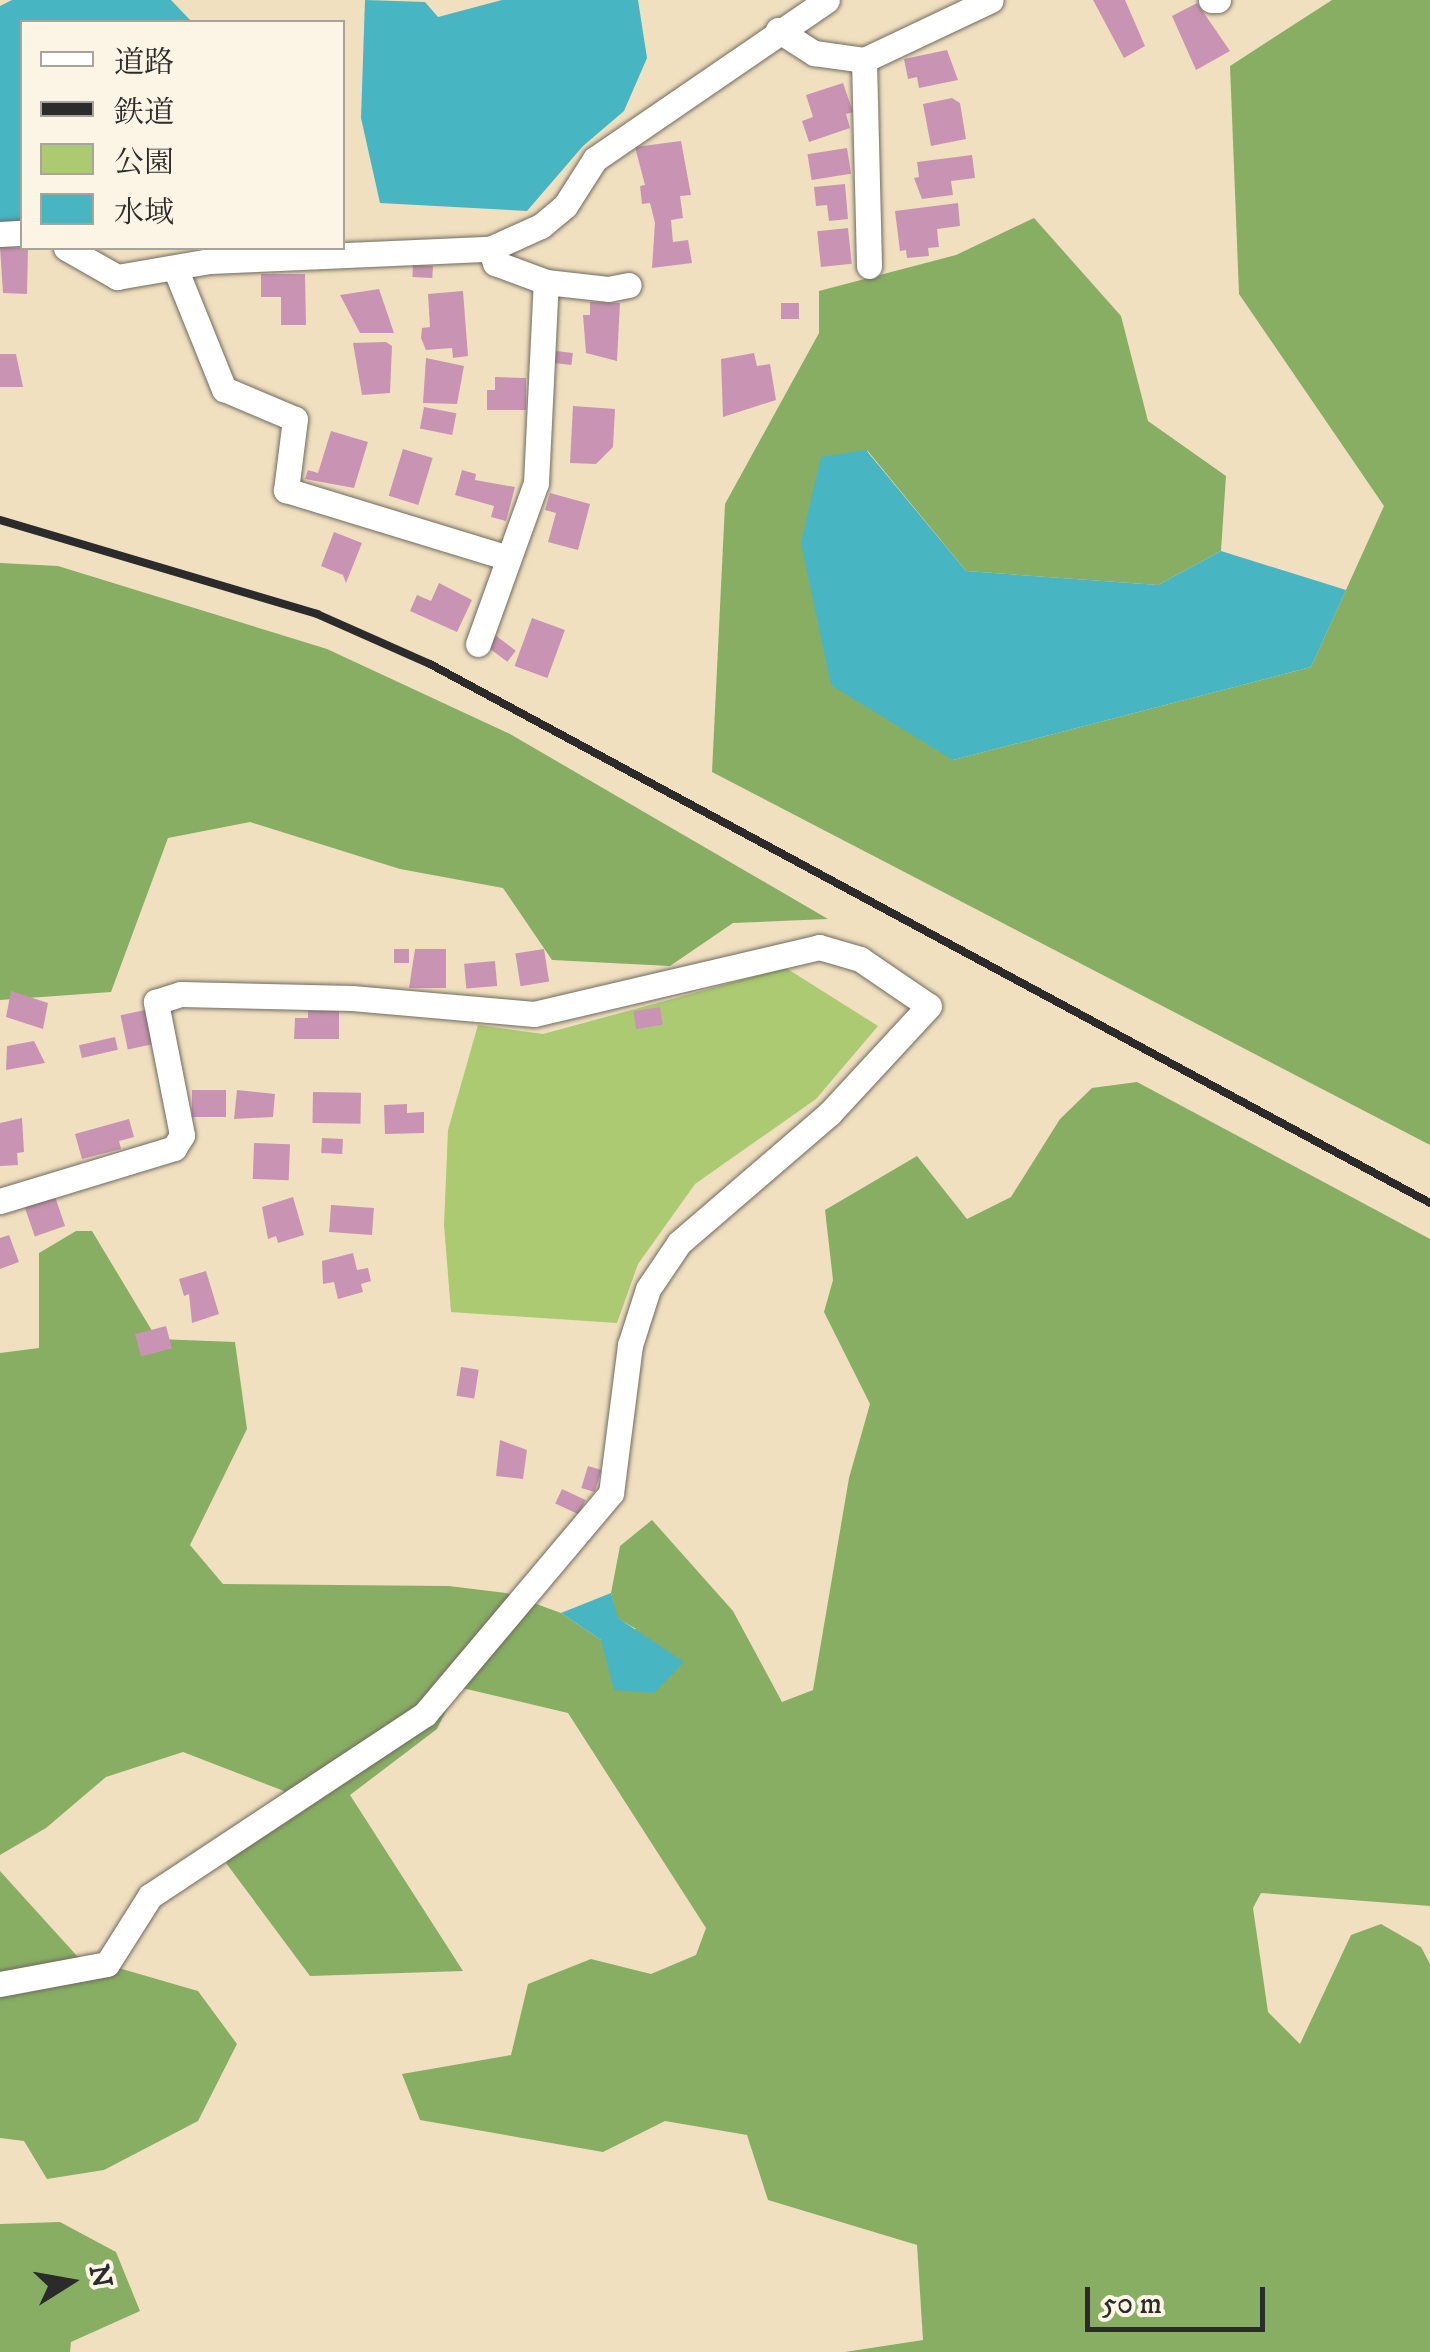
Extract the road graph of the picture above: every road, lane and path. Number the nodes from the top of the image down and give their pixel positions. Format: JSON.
{"nodes":[{"id":1,"x":827,"y":0,"type":"edge"},
{"id":2,"x":991,"y":0,"type":"edge"},
{"id":3,"x":778,"y":30,"type":"junction"},
{"id":4,"x":864,"y":60,"type":"junction"},
{"id":5,"x":490,"y":248,"type":"junction"},
{"id":6,"x":70,"y":250,"type":"edge"},
{"id":7,"x":869,"y":266,"type":"dead end"},
{"id":8,"x":175,"y":268,"type":"junction"},
{"id":9,"x":546,"y":282,"type":"junction"},
{"id":10,"x":629,"y":285,"type":"dead end"},
{"id":11,"x":505,"y":557,"type":"junction"},
{"id":12,"x":478,"y":644,"type":"dead end"},
{"id":13,"x":0,"y":1202,"type":"edge"},
{"id":14,"x":0,"y":1984,"type":"edge"}],
"edges":[{"from":1,"to":3,"type":"street"},
{"from":2,"to":4,"type":"street"},
{"from":3,"to":4,"type":"street"},
{"from":3,"to":5,"type":"street"},
{"from":4,"to":7,"type":"street"},
{"from":5,"to":8,"type":"street"},
{"from":5,"to":9,"type":"street"},
{"from":6,"to":8,"type":"street"},
{"from":8,"to":11,"type":"street"},
{"from":9,"to":10,"type":"street"},
{"from":9,"to":11,"type":"street"},
{"from":11,"to":12,"type":"street"},
{"from":13,"to":14,"type":"street"}]}
